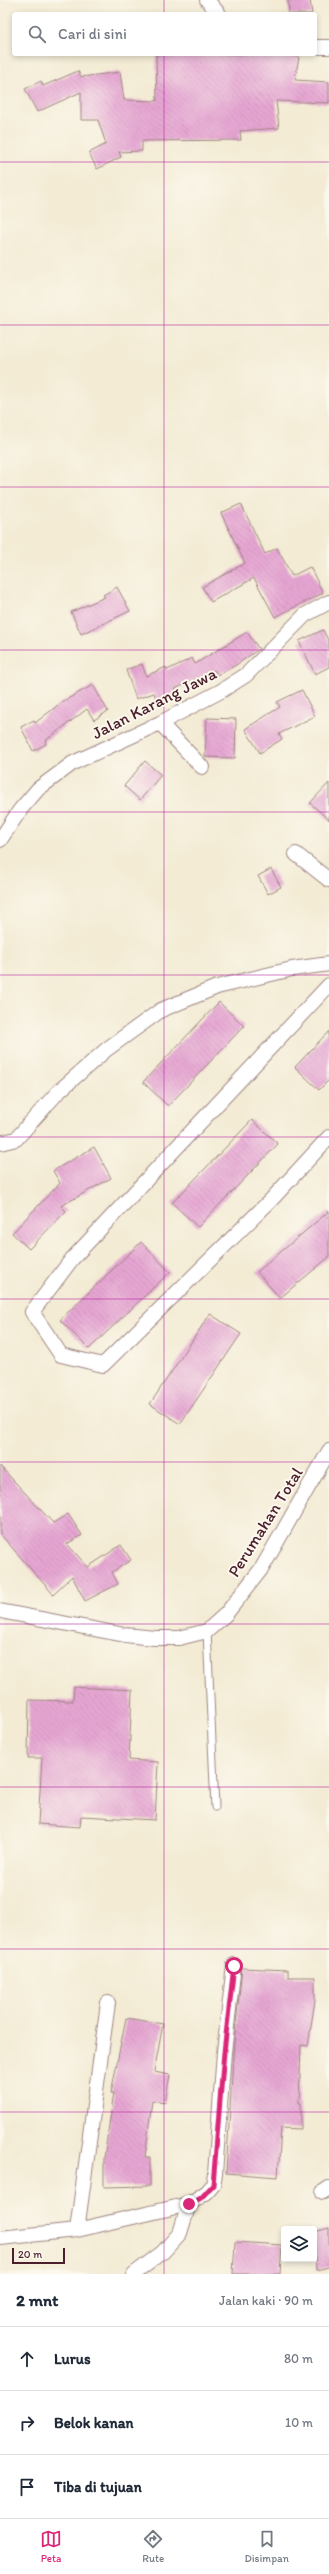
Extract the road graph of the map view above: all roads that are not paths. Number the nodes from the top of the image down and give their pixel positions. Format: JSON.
{"nodes":[{"id":1,"x":207,"y":0,"type":"edge"},
{"id":2,"x":216,"y":12,"type":"edge"},
{"id":3,"x":317,"y":47,"type":"edge"},
{"id":4,"x":329,"y":47,"type":"edge"},
{"id":5,"x":329,"y":602,"type":"edge"},
{"id":6,"x":160,"y":724,"type":"junction"},
{"id":7,"x":202,"y":767,"type":"dead end"},
{"id":8,"x":0,"y":840,"type":"edge"},
{"id":9,"x":296,"y":854,"type":"dead end"},
{"id":10,"x":329,"y":880,"type":"edge"},
{"id":11,"x":329,"y":964,"type":"edge"},
{"id":12,"x":329,"y":985,"type":"edge"},
{"id":13,"x":329,"y":1137,"type":"edge"},
{"id":14,"x":0,"y":1143,"type":"edge"},
{"id":15,"x":329,"y":1450,"type":"edge"},
{"id":16,"x":0,"y":1611,"type":"edge"},
{"id":17,"x":207,"y":1631,"type":"junction"},
{"id":18,"x":215,"y":1807,"type":"dead end"},
{"id":19,"x":234,"y":1966,"type":"dead end"},
{"id":20,"x":108,"y":2003,"type":"dead end"},
{"id":21,"x":189,"y":2204,"type":"junction"},
{"id":22,"x":77,"y":2230,"type":"junction"},
{"id":23,"x":0,"y":2238,"type":"edge"},
{"id":24,"x":134,"y":2274,"type":"edge"}],
"edges":[{"from":1,"to":2,"type":"street"},
{"from":3,"to":4,"type":"street"},
{"from":5,"to":6,"type":"street","name":"Jalan Karang Jawa"},
{"from":6,"to":7,"type":"street"},
{"from":6,"to":8,"type":"street","name":"Jalan Karang Jawa"},
{"from":9,"to":10,"type":"street"},
{"from":11,"to":14,"type":"street"},
{"from":12,"to":13,"type":"street"},
{"from":15,"to":17,"type":"street","name":"Perumahan Total"},
{"from":16,"to":17,"type":"street","name":"Perumahan Total"},
{"from":17,"to":18,"type":"lane"},
{"from":19,"to":21,"type":"street"},
{"from":20,"to":22,"type":"street"},
{"from":21,"to":22,"type":"street"},
{"from":21,"to":24,"type":"street"},
{"from":22,"to":23,"type":"street"}]}
